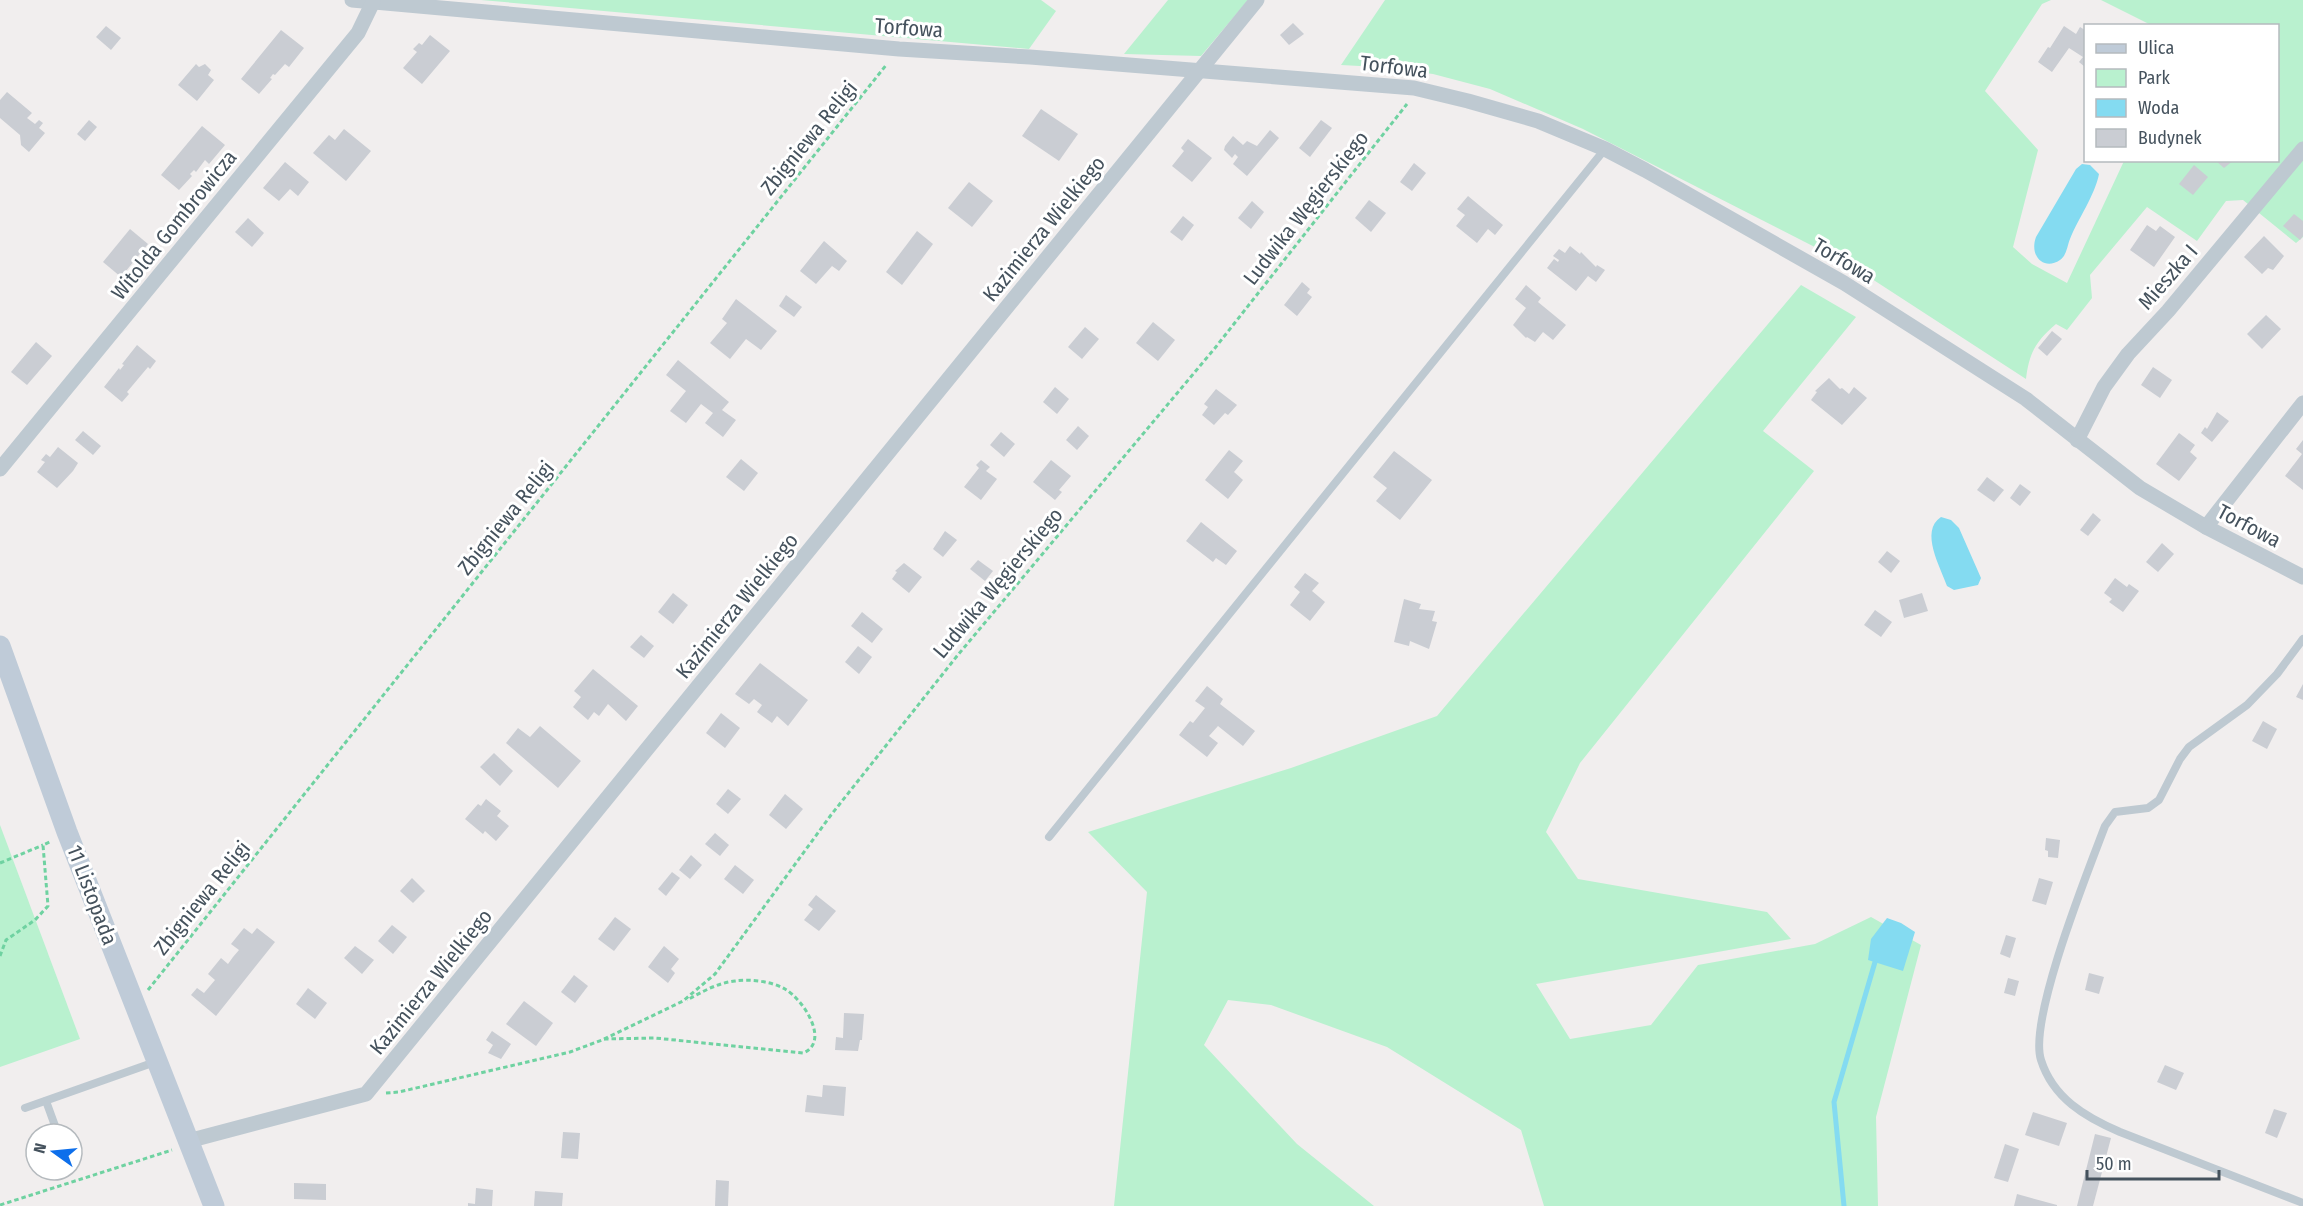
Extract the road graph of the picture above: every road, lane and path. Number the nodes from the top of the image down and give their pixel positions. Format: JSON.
{"nodes":[{"id":1,"x":352,"y":0,"type":"edge"},
{"id":2,"x":1257,"y":0,"type":"edge"},
{"id":3,"x":373,"y":2,"type":"junction"},
{"id":4,"x":899,"y":49,"type":"junction"},
{"id":5,"x":1200,"y":70,"type":"junction"},
{"id":6,"x":1414,"y":88,"type":"junction"},
{"id":7,"x":1605,"y":149,"type":"junction"},
{"id":8,"x":2303,"y":149,"type":"edge"},
{"id":9,"x":2303,"y":403,"type":"edge"},
{"id":10,"x":2077,"y":440,"type":"junction"},
{"id":11,"x":0,"y":470,"type":"edge"},
{"id":12,"x":2206,"y":527,"type":"junction"},
{"id":13,"x":2303,"y":577,"type":"edge"},
{"id":14,"x":2303,"y":639,"type":"edge"},
{"id":15,"x":0,"y":646,"type":"edge"},
{"id":16,"x":67,"y":832,"type":"junction"},
{"id":17,"x":1049,"y":837,"type":"dead end"},
{"id":18,"x":43,"y":845,"type":"junction"},
{"id":19,"x":0,"y":863,"type":"edge"},
{"id":20,"x":0,"y":956,"type":"edge"},
{"id":21,"x":683,"y":1001,"type":"junction"},
{"id":22,"x":135,"y":1006,"type":"junction"},
{"id":23,"x":602,"y":1040,"type":"junction"},
{"id":24,"x":157,"y":1062,"type":"junction"},
{"id":25,"x":366,"y":1094,"type":"junction"},
{"id":26,"x":46,"y":1101,"type":"junction"},
{"id":27,"x":24,"y":1108,"type":"dead end"},
{"id":28,"x":54,"y":1122,"type":"edge"},
{"id":29,"x":188,"y":1141,"type":"junction"},
{"id":30,"x":2303,"y":1203,"type":"edge"},
{"id":31,"x":0,"y":1205,"type":"edge"},
{"id":32,"x":214,"y":1206,"type":"edge"}],
"edges":[{"from":1,"to":3,"type":"street","name":"Torfowa"},
{"from":2,"to":5,"type":"street","name":"Kazimierza Wielkiego"},
{"from":3,"to":4,"type":"street","name":"Torfowa"},
{"from":3,"to":11,"type":"street","name":"Witolda Gombrowicza"},
{"from":4,"to":5,"type":"street","name":"Torfowa"},
{"from":4,"to":22,"type":"path","name":"Zbigniewa Religi"},
{"from":5,"to":6,"type":"street","name":"Torfowa"},
{"from":5,"to":25,"type":"street","name":"Kazimierza Wielkiego"},
{"from":6,"to":7,"type":"street","name":"Torfowa"},
{"from":6,"to":21,"type":"path","name":"Ludwika Węgierskiego"},
{"from":7,"to":10,"type":"street","name":"Torfowa"},
{"from":7,"to":17,"type":"lane"},
{"from":8,"to":10,"type":"street","name":"Mieszka I"},
{"from":9,"to":12,"type":"street"},
{"from":10,"to":12,"type":"street","name":"Torfowa"},
{"from":12,"to":13,"type":"street","name":"Torfowa"},
{"from":14,"to":30,"type":"lane"},
{"from":15,"to":16,"type":"street","name":"11 Listopada"},
{"from":16,"to":18,"type":"path"},
{"from":16,"to":22,"type":"street","name":"11 Listopada"},
{"from":18,"to":19,"type":"path"},
{"from":18,"to":20,"type":"path"},
{"from":21,"to":23,"type":"path","name":"Ludwika Węgierskiego"},
{"from":21,"to":23,"type":"path"},
{"from":22,"to":24,"type":"street","name":"11 Listopada"},
{"from":23,"to":25,"type":"path","name":"Ludwika Węgierskiego"},
{"from":24,"to":26,"type":"lane"},
{"from":24,"to":29,"type":"street","name":"11 Listopada"},
{"from":25,"to":29,"type":"street"},
{"from":26,"to":27,"type":"lane"},
{"from":26,"to":28,"type":"lane"},
{"from":29,"to":31,"type":"path"},
{"from":29,"to":32,"type":"street","name":"11 Listopada"}]}
